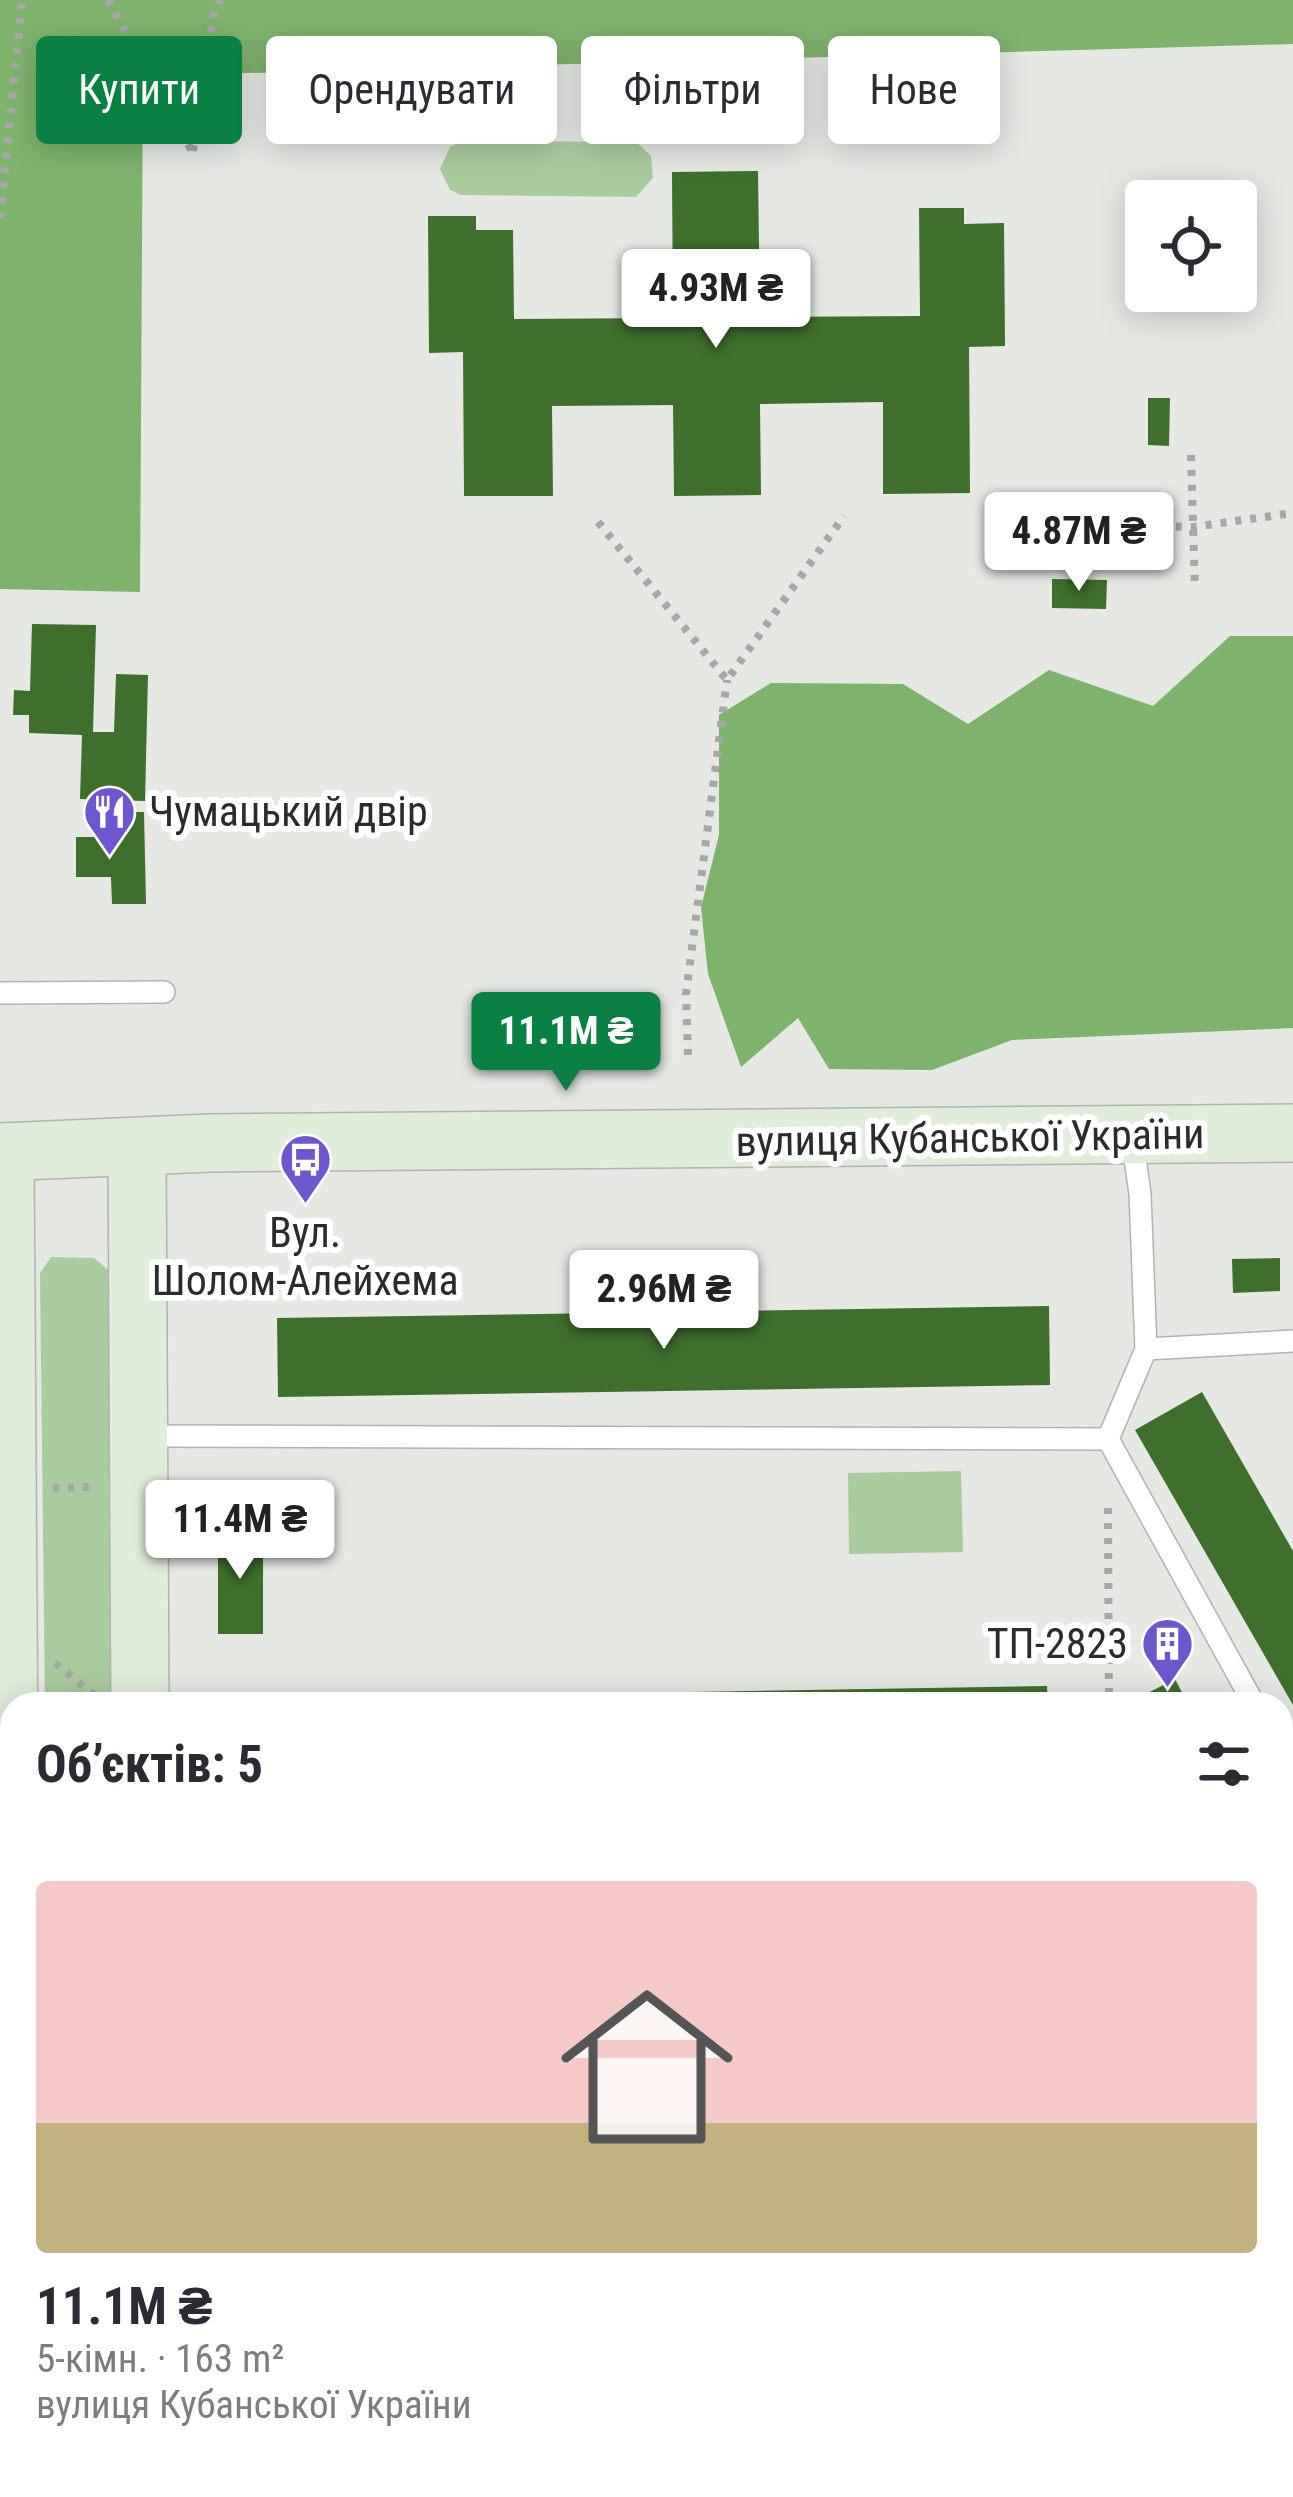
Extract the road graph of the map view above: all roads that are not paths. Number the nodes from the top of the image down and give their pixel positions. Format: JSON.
{"nodes":[{"id":1,"x":164,"y":992,"type":"dead end"},
{"id":2,"x":0,"y":993,"type":"edge"},
{"id":3,"x":1293,"y":1133,"type":"edge"},
{"id":4,"x":1132,"y":1136,"type":"junction"},
{"id":5,"x":137,"y":1147,"type":"junction"},
{"id":6,"x":3,"y":1153,"type":"edge"},
{"id":7,"x":1293,"y":1341,"type":"edge"},
{"id":8,"x":1145,"y":1349,"type":"junction"},
{"id":9,"x":1108,"y":1439,"type":"junction"},
{"id":10,"x":139,"y":1461,"type":"junction"},
{"id":11,"x":10,"y":1692,"type":"edge"},
{"id":12,"x":140,"y":1692,"type":"edge"},
{"id":13,"x":1247,"y":1692,"type":"edge"}],
"edges":[{"from":1,"to":2,"type":"lane"},
{"from":3,"to":4,"type":"street","name":"вулиця Кубанської України"},
{"from":4,"to":5,"type":"street","name":"вулиця Кубанської України"},
{"from":4,"to":8,"type":"lane"},
{"from":5,"to":6,"type":"street","name":"вулиця Кубанської України"},
{"from":5,"to":10,"type":"street"},
{"from":6,"to":11,"type":"street"},
{"from":7,"to":8,"type":"lane"},
{"from":8,"to":9,"type":"lane"},
{"from":9,"to":10,"type":"lane"},
{"from":9,"to":13,"type":"lane"},
{"from":10,"to":12,"type":"street"}]}
